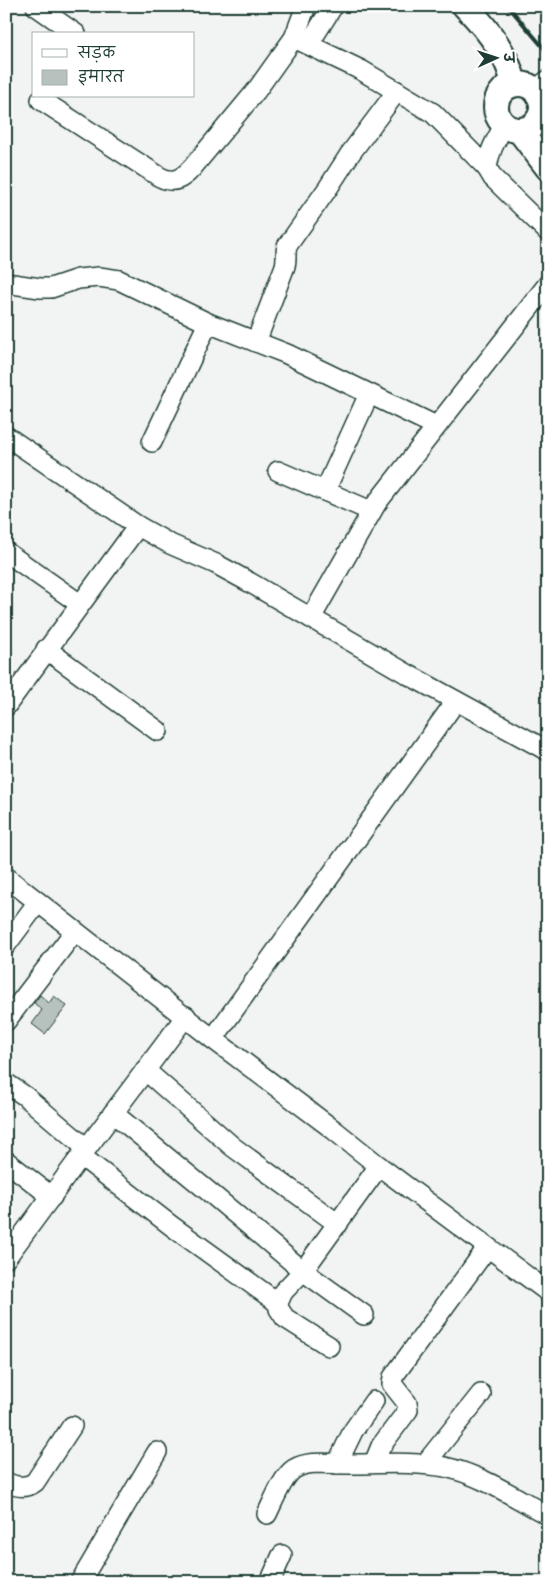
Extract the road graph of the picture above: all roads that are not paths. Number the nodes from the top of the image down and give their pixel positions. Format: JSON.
{"nodes":[{"id":1,"x":36,"y":6,"type":"edge"},
{"id":2,"x":306,"y":6,"type":"edge"},
{"id":3,"x":333,"y":6,"type":"edge"},
{"id":4,"x":465,"y":6,"type":"edge"},
{"id":5,"x":73,"y":32,"type":"edge"},
{"id":6,"x":301,"y":41,"type":"junction"},
{"id":7,"x":397,"y":91,"type":"junction"},
{"id":8,"x":537,"y":98,"type":"edge"},
{"id":9,"x":41,"y":100,"type":"dead end"},
{"id":10,"x":512,"y":128,"type":"junction"},
{"id":11,"x":487,"y":168,"type":"junction"},
{"id":12,"x":548,"y":168,"type":"edge"},
{"id":13,"x":548,"y":232,"type":"edge"},
{"id":14,"x":6,"y":283,"type":"edge"},
{"id":15,"x":548,"y":284,"type":"edge"},
{"id":16,"x":208,"y":323,"type":"junction"},
{"id":17,"x":256,"y":342,"type":"junction"},
{"id":18,"x":370,"y":394,"type":"junction"},
{"id":19,"x":436,"y":426,"type":"junction"},
{"id":20,"x":6,"y":436,"type":"edge"},
{"id":21,"x":152,"y":442,"type":"dead end"},
{"id":22,"x":278,"y":471,"type":"dead end"},
{"id":23,"x":326,"y":491,"type":"junction"},
{"id":24,"x":371,"y":511,"type":"junction"},
{"id":25,"x":138,"y":526,"type":"junction"},
{"id":26,"x":6,"y":552,"type":"edge"},
{"id":27,"x":80,"y":604,"type":"junction"},
{"id":28,"x":311,"y":618,"type":"junction"},
{"id":29,"x":46,"y":649,"type":"junction"},
{"id":30,"x":456,"y":700,"type":"junction"},
{"id":31,"x":6,"y":706,"type":"edge"},
{"id":32,"x":158,"y":731,"type":"dead end"},
{"id":33,"x":548,"y":751,"type":"edge"},
{"id":34,"x":6,"y":877,"type":"edge"},
{"id":35,"x":38,"y":902,"type":"junction"},
{"id":36,"x":75,"y":931,"type":"junction"},
{"id":37,"x":6,"y":945,"type":"edge"},
{"id":38,"x":186,"y":1016,"type":"junction"},
{"id":39,"x":6,"y":1021,"type":"edge"},
{"id":40,"x":213,"y":1039,"type":"junction"},
{"id":41,"x":145,"y":1070,"type":"junction"},
{"id":42,"x":6,"y":1083,"type":"edge"},
{"id":43,"x":113,"y":1113,"type":"junction"},
{"id":44,"x":84,"y":1152,"type":"junction"},
{"id":45,"x":6,"y":1161,"type":"edge"},
{"id":46,"x":379,"y":1166,"type":"junction"},
{"id":47,"x":52,"y":1197,"type":"junction"},
{"id":48,"x":338,"y":1224,"type":"junction"},
{"id":49,"x":10,"y":1246,"type":"edge"},
{"id":50,"x":487,"y":1248,"type":"junction"},
{"id":51,"x":303,"y":1272,"type":"junction"},
{"id":52,"x":548,"y":1292,"type":"edge"},
{"id":53,"x":278,"y":1303,"type":"junction"},
{"id":54,"x":364,"y":1315,"type":"dead end"},
{"id":55,"x":329,"y":1346,"type":"dead end"},
{"id":56,"x":481,"y":1394,"type":"dead end"},
{"id":57,"x":374,"y":1401,"type":"dead end"},
{"id":58,"x":72,"y":1426,"type":"dead end"},
{"id":59,"x":157,"y":1452,"type":"dead end"},
{"id":60,"x":374,"y":1463,"type":"junction"},
{"id":61,"x":337,"y":1464,"type":"junction"},
{"id":62,"x":425,"y":1464,"type":"junction"},
{"id":63,"x":6,"y":1482,"type":"edge"},
{"id":64,"x":267,"y":1514,"type":"dead end"},
{"id":65,"x":548,"y":1515,"type":"edge"},
{"id":66,"x":282,"y":1555,"type":"dead end"},
{"id":67,"x":80,"y":1582,"type":"edge"},
{"id":68,"x":270,"y":1582,"type":"edge"}],
"edges":[{"from":1,"to":5,"type":"street"},
{"from":2,"to":6,"type":"street"},
{"from":3,"to":6,"type":"street"},
{"from":4,"to":8,"type":"main road"},
{"from":6,"to":7,"type":"street"},
{"from":6,"to":9,"type":"street"},
{"from":7,"to":11,"type":"street"},
{"from":7,"to":17,"type":"street"},
{"from":8,"to":10,"type":"main road"},
{"from":8,"to":10,"type":"main road"},
{"from":10,"to":11,"type":"street"},
{"from":10,"to":12,"type":"main road"},
{"from":11,"to":13,"type":"street"},
{"from":14,"to":16,"type":"street"},
{"from":15,"to":19,"type":"street"},
{"from":16,"to":17,"type":"street"},
{"from":16,"to":21,"type":"street"},
{"from":17,"to":18,"type":"street"},
{"from":18,"to":19,"type":"street"},
{"from":18,"to":23,"type":"street"},
{"from":19,"to":24,"type":"street"},
{"from":20,"to":25,"type":"street"},
{"from":22,"to":23,"type":"street"},
{"from":23,"to":24,"type":"street"},
{"from":24,"to":28,"type":"street"},
{"from":25,"to":27,"type":"street"},
{"from":25,"to":28,"type":"street"},
{"from":26,"to":27,"type":"street"},
{"from":27,"to":29,"type":"street"},
{"from":28,"to":30,"type":"street"},
{"from":29,"to":31,"type":"street"},
{"from":29,"to":32,"type":"street"},
{"from":30,"to":33,"type":"street"},
{"from":30,"to":40,"type":"street"},
{"from":34,"to":35,"type":"street"},
{"from":35,"to":36,"type":"street"},
{"from":35,"to":37,"type":"street"},
{"from":36,"to":38,"type":"street"},
{"from":36,"to":39,"type":"street"},
{"from":38,"to":40,"type":"street"},
{"from":38,"to":41,"type":"street"},
{"from":40,"to":46,"type":"street"},
{"from":41,"to":43,"type":"street"},
{"from":41,"to":48,"type":"street"},
{"from":42,"to":44,"type":"street"},
{"from":43,"to":44,"type":"street"},
{"from":43,"to":51,"type":"street"},
{"from":44,"to":47,"type":"street"},
{"from":44,"to":53,"type":"street"},
{"from":45,"to":47,"type":"street"},
{"from":46,"to":48,"type":"street"},
{"from":46,"to":50,"type":"street"},
{"from":47,"to":49,"type":"street"},
{"from":48,"to":51,"type":"street"},
{"from":50,"to":52,"type":"street"},
{"from":50,"to":60,"type":"street"},
{"from":51,"to":53,"type":"street"},
{"from":51,"to":54,"type":"street"},
{"from":53,"to":55,"type":"street"},
{"from":56,"to":62,"type":"street"},
{"from":57,"to":61,"type":"street"},
{"from":58,"to":63,"type":"street"},
{"from":59,"to":67,"type":"street"},
{"from":60,"to":61,"type":"street"},
{"from":60,"to":62,"type":"street"},
{"from":61,"to":64,"type":"street"},
{"from":62,"to":65,"type":"street"},
{"from":66,"to":68,"type":"street"}]}
